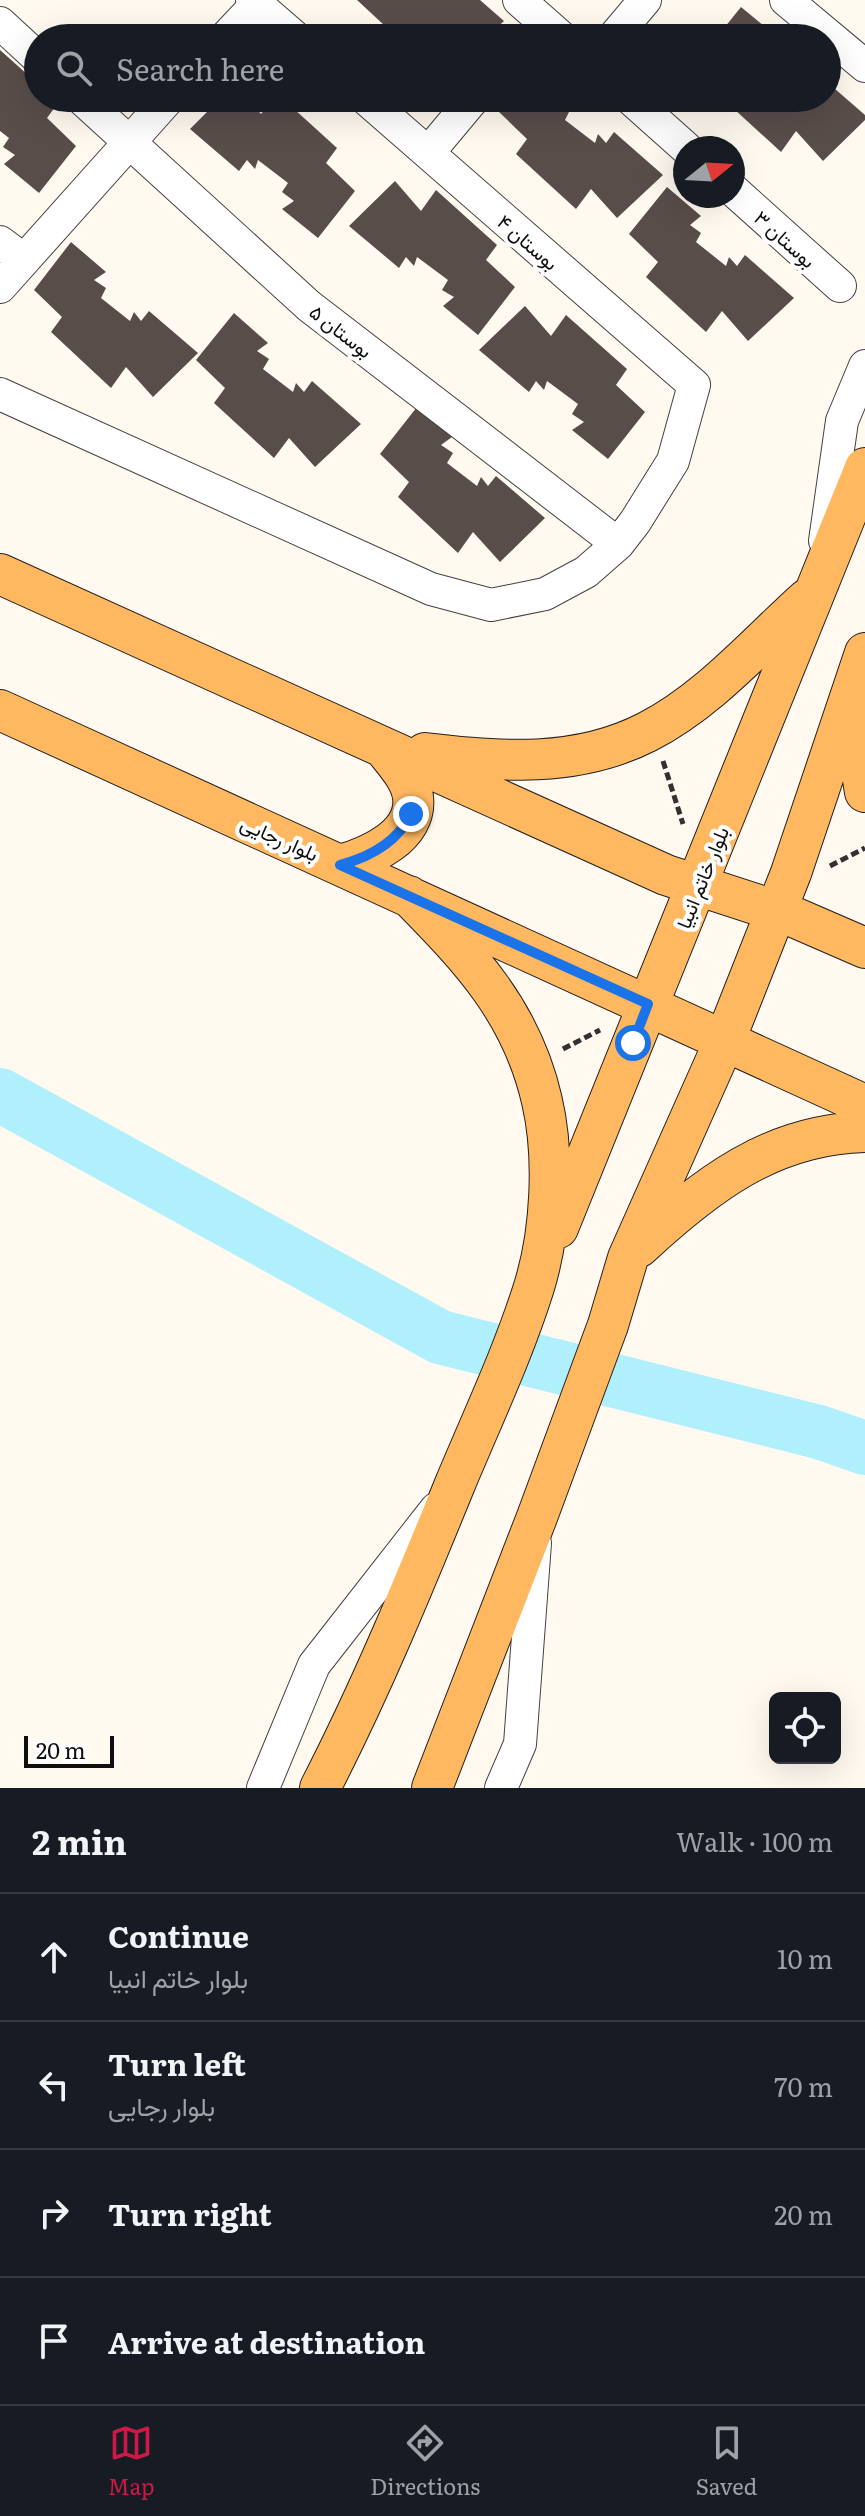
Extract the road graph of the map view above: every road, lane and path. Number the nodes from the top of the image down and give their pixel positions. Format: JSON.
{"nodes":[{"id":1,"x":645,"y":0,"type":"edge"},
{"id":2,"x":786,"y":0,"type":"edge"},
{"id":3,"x":255,"y":2,"type":"edge"},
{"id":4,"x":0,"y":23,"type":"edge"},
{"id":5,"x":237,"y":24,"type":"edge"},
{"id":6,"x":280,"y":24,"type":"edge"},
{"id":7,"x":625,"y":24,"type":"edge"},
{"id":8,"x":815,"y":24,"type":"edge"},
{"id":9,"x":24,"y":45,"type":"edge"},
{"id":10,"x":841,"y":46,"type":"edge"},
{"id":11,"x":865,"y":66,"type":"edge"},
{"id":12,"x":96,"y":112,"type":"edge"},
{"id":13,"x":156,"y":112,"type":"edge"},
{"id":14,"x":381,"y":112,"type":"edge"},
{"id":15,"x":462,"y":112,"type":"edge"},
{"id":16,"x":646,"y":112,"type":"edge"},
{"id":17,"x":673,"y":136,"type":"edge"},
{"id":18,"x":128,"y":142,"type":"junction"},
{"id":19,"x":428,"y":153,"type":"junction"},
{"id":20,"x":745,"y":201,"type":"edge"},
{"id":21,"x":12,"y":251,"type":"edge"},
{"id":22,"x":840,"y":286,"type":"dead end"},
{"id":23,"x":0,"y":287,"type":"edge"},
{"id":24,"x":865,"y":366,"type":"edge"},
{"id":25,"x":0,"y":394,"type":"edge"},
{"id":26,"x":865,"y":468,"type":"edge"},
{"id":27,"x":618,"y":544,"type":"junction"},
{"id":28,"x":0,"y":574,"type":"edge"},
{"id":29,"x":818,"y":586,"type":"junction"},
{"id":30,"x":865,"y":653,"type":"edge"},
{"id":31,"x":850,"y":695,"type":"junction"},
{"id":32,"x":0,"y":710,"type":"edge"},
{"id":33,"x":652,"y":729,"type":"junction"},
{"id":34,"x":384,"y":748,"type":"junction"},
{"id":35,"x":865,"y":792,"type":"edge"},
{"id":36,"x":685,"y":829,"type":"dead end"},
{"id":37,"x":865,"y":848,"type":"edge"},
{"id":38,"x":340,"y":865,"type":"junction"},
{"id":39,"x":816,"y":872,"type":"dead end"},
{"id":40,"x":699,"y":884,"type":"junction"},
{"id":41,"x":409,"y":896,"type":"junction"},
{"id":42,"x":775,"y":910,"type":"junction"},
{"id":43,"x":865,"y":948,"type":"edge"},
{"id":44,"x":648,"y":1004,"type":"junction"},
{"id":45,"x":601,"y":1030,"type":"dead end"},
{"id":46,"x":725,"y":1040,"type":"junction"},
{"id":47,"x":530,"y":1064,"type":"junction"},
{"id":48,"x":865,"y":1105,"type":"edge"},
{"id":49,"x":865,"y":1132,"type":"edge"},
{"id":50,"x":628,"y":1258,"type":"junction"},
{"id":51,"x":535,"y":1285,"type":"junction"},
{"id":52,"x":455,"y":1485,"type":"junction"},
{"id":53,"x":537,"y":1517,"type":"junction"},
{"id":54,"x":263,"y":1788,"type":"edge"},
{"id":55,"x":320,"y":1788,"type":"edge"},
{"id":56,"x":432,"y":1788,"type":"edge"},
{"id":57,"x":501,"y":1788,"type":"edge"}],
"edges":[{"from":1,"to":7,"type":"street"},
{"from":2,"to":8,"type":"street"},
{"from":3,"to":5,"type":"street"},
{"from":3,"to":6,"type":"street"},
{"from":4,"to":9,"type":"street"},
{"from":10,"to":11,"type":"street"},
{"from":12,"to":18,"type":"street","name":"بوستان ۵"},
{"from":13,"to":18,"type":"street"},
{"from":14,"to":19,"type":"street","name":"بوستان ۴"},
{"from":15,"to":19,"type":"street"},
{"from":16,"to":17,"type":"street"},
{"from":18,"to":21,"type":"street"},
{"from":18,"to":27,"type":"street","name":"بوستان ۵"},
{"from":19,"to":27,"type":"street","name":"بوستان ۴"},
{"from":20,"to":22,"type":"street","name":"بوستان ۳"},
{"from":21,"to":23,"type":"street"},
{"from":24,"to":29,"type":"street"},
{"from":25,"to":27,"type":"street"},
{"from":26,"to":29,"type":"main road","name":"بلوار خاتم انبیا"},
{"from":28,"to":34,"type":"main road"},
{"from":29,"to":33,"type":"main road"},
{"from":29,"to":40,"type":"main road","name":"بلوار خاتم انبیا"},
{"from":30,"to":31,"type":"main road"},
{"from":31,"to":35,"type":"main road"},
{"from":31,"to":42,"type":"main road"},
{"from":32,"to":38,"type":"main road","name":"بلوار رجایی"},
{"from":33,"to":34,"type":"main road"},
{"from":33,"to":36,"type":"path"},
{"from":34,"to":38,"type":"main road"},
{"from":34,"to":40,"type":"main road"},
{"from":37,"to":39,"type":"path"},
{"from":38,"to":41,"type":"main road","name":"بلوار رجایی"},
{"from":40,"to":42,"type":"main road"},
{"from":40,"to":44,"type":"main road","name":"بلوار خاتم انبیا"},
{"from":41,"to":44,"type":"main road","name":"بلوار رجایی"},
{"from":41,"to":47,"type":"main road"},
{"from":42,"to":43,"type":"main road"},
{"from":42,"to":46,"type":"main road"},
{"from":44,"to":46,"type":"main road","name":"بلوار رجایی"},
{"from":44,"to":51,"type":"main road","name":"بلوار خاتم انبیا"},
{"from":45,"to":47,"type":"path"},
{"from":46,"to":48,"type":"main road","name":"بلوار رجایی"},
{"from":46,"to":50,"type":"main road"},
{"from":47,"to":51,"type":"main road"},
{"from":49,"to":50,"type":"main road"},
{"from":50,"to":53,"type":"main road"},
{"from":51,"to":52,"type":"main road"},
{"from":52,"to":54,"type":"street"},
{"from":52,"to":55,"type":"main road"},
{"from":53,"to":56,"type":"main road"},
{"from":53,"to":57,"type":"street"}]}
